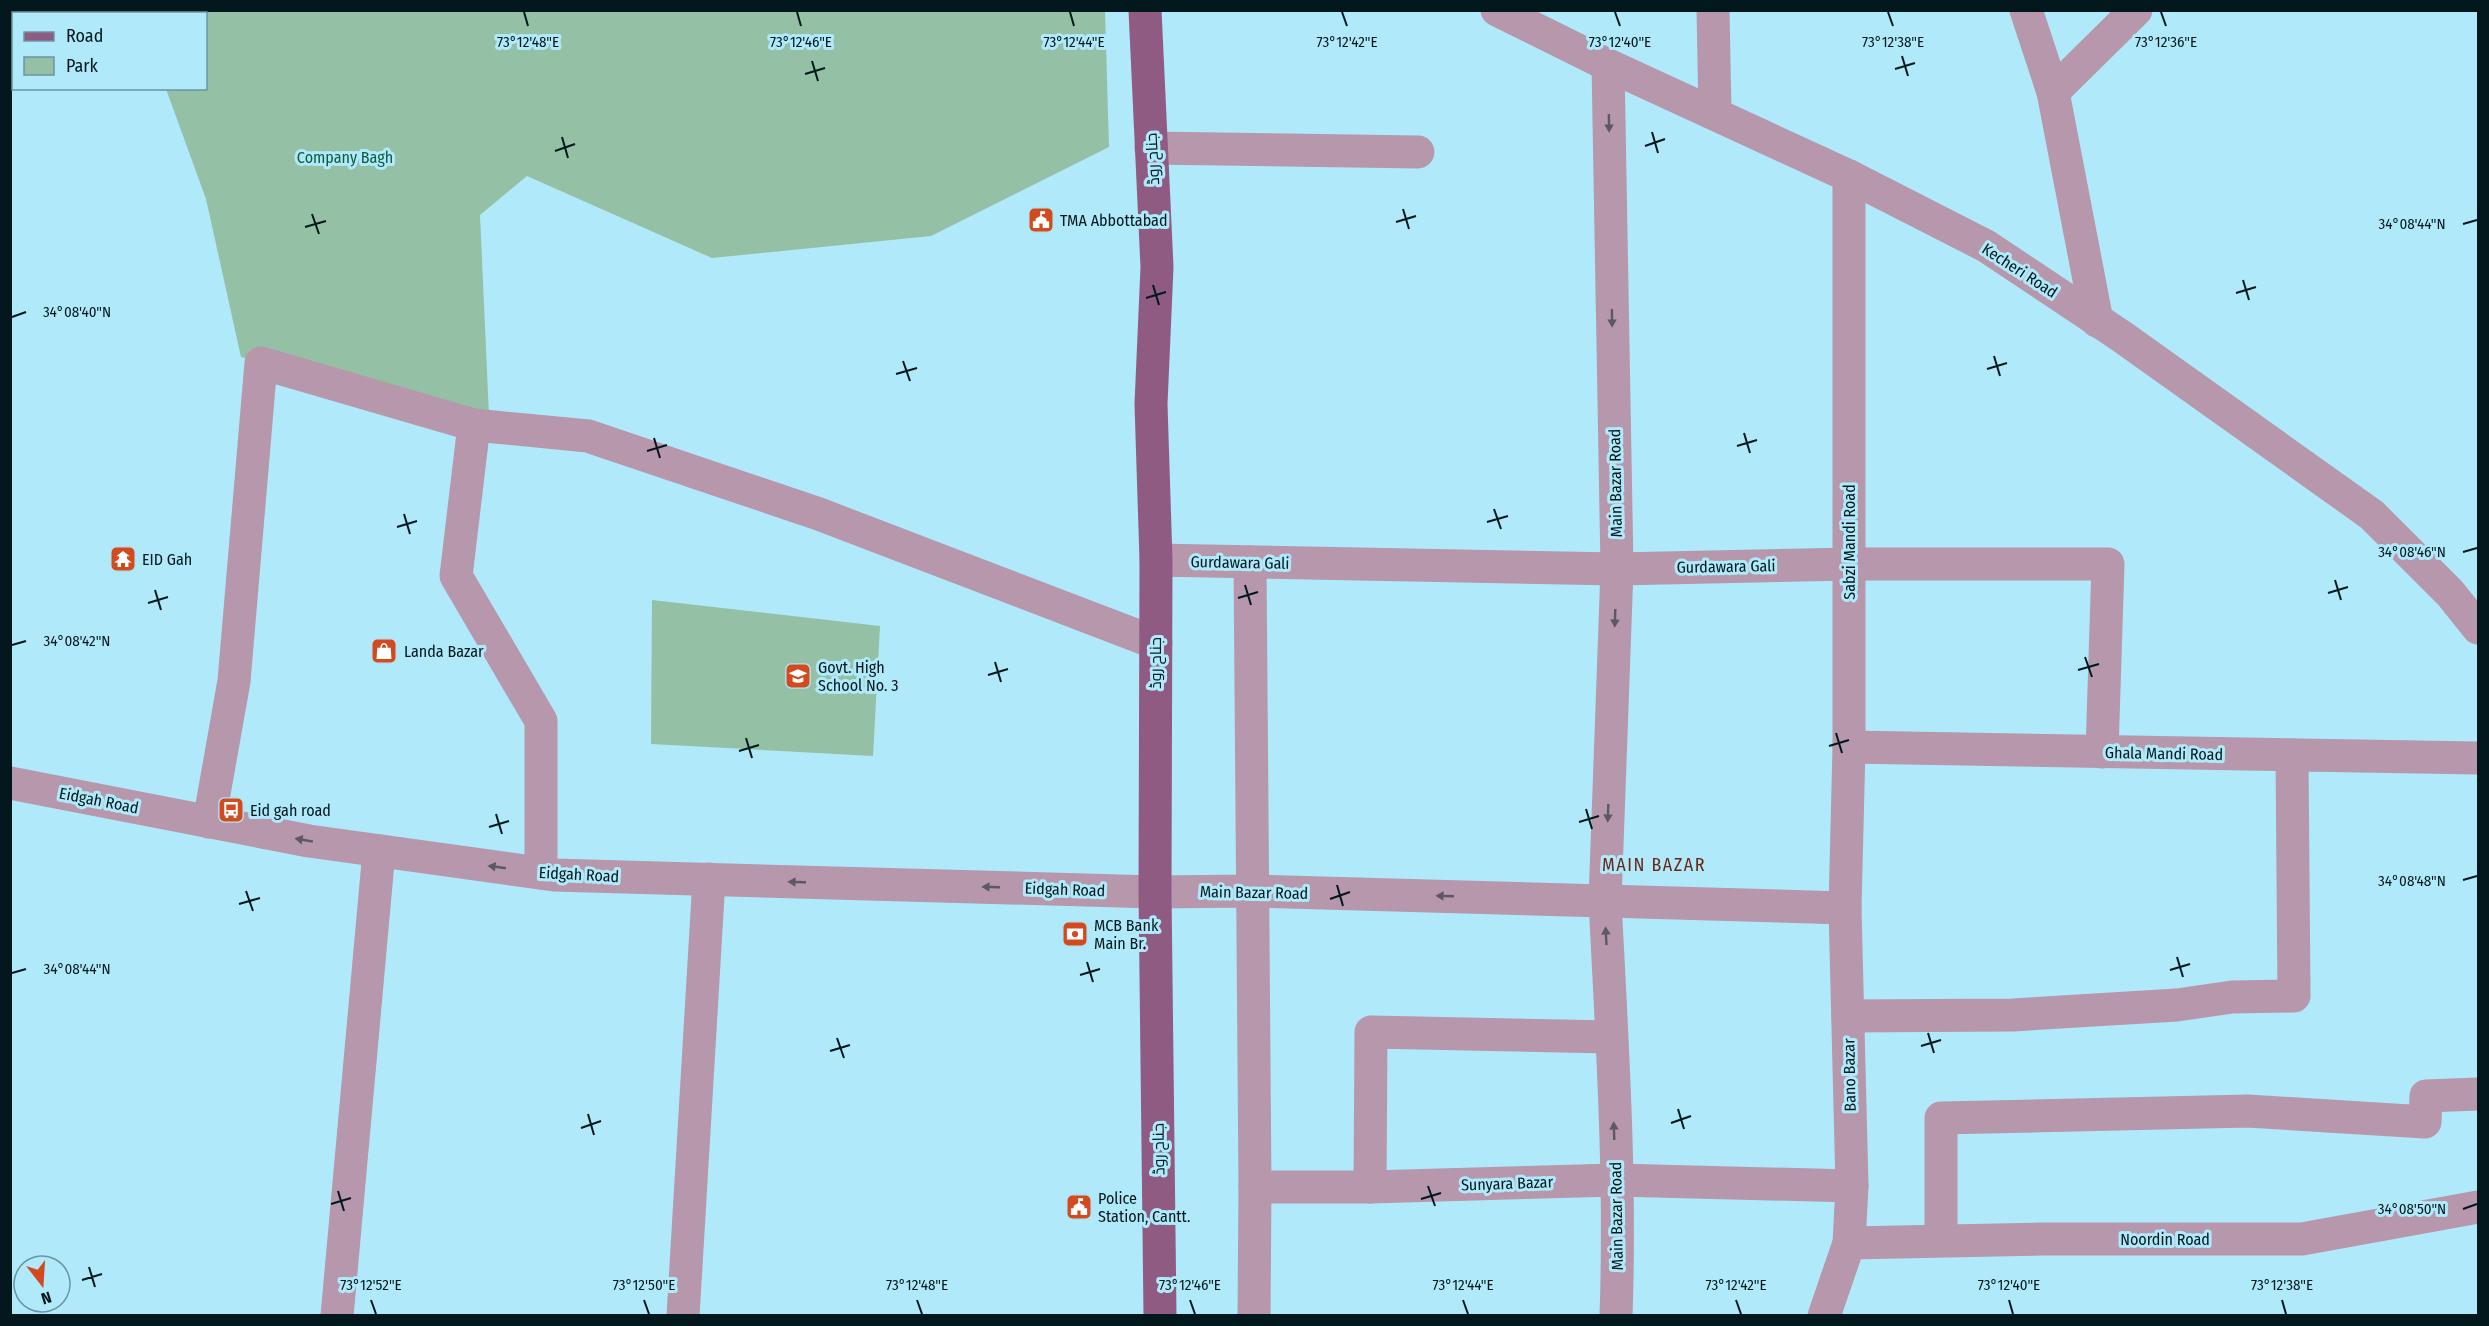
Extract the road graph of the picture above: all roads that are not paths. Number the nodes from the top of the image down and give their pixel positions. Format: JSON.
{"nodes":[{"id":1,"x":1146,"y":10,"type":"edge"},
{"id":2,"x":1497,"y":10,"type":"edge"},
{"id":3,"x":1713,"y":10,"type":"edge"},
{"id":4,"x":2026,"y":10,"type":"edge"},
{"id":5,"x":2136,"y":10,"type":"edge"},
{"id":6,"x":1608,"y":65,"type":"junction"},
{"id":7,"x":2053,"y":93,"type":"junction"},
{"id":8,"x":1715,"y":113,"type":"junction"},
{"id":9,"x":1151,"y":148,"type":"junction"},
{"id":10,"x":1418,"y":152,"type":"dead end"},
{"id":11,"x":1849,"y":176,"type":"junction"},
{"id":12,"x":2097,"y":321,"type":"junction"},
{"id":13,"x":474,"y":425,"type":"junction"},
{"id":14,"x":1156,"y":560,"type":"junction"},
{"id":15,"x":1250,"y":562,"type":"junction"},
{"id":16,"x":1849,"y":564,"type":"junction"},
{"id":17,"x":1617,"y":568,"type":"junction"},
{"id":18,"x":2478,"y":628,"type":"edge"},
{"id":19,"x":1156,"y":643,"type":"junction"},
{"id":20,"x":1849,"y":747,"type":"junction"},
{"id":21,"x":2102,"y":752,"type":"junction"},
{"id":22,"x":2292,"y":755,"type":"junction"},
{"id":23,"x":2478,"y":758,"type":"edge"},
{"id":24,"x":10,"y":783,"type":"edge"},
{"id":25,"x":209,"y":822,"type":"junction"},
{"id":26,"x":380,"y":851,"type":"junction"},
{"id":27,"x":542,"y":873,"type":"junction"},
{"id":28,"x":709,"y":879,"type":"junction"},
{"id":29,"x":1251,"y":891,"type":"junction"},
{"id":30,"x":1155,"y":892,"type":"junction"},
{"id":31,"x":1605,"y":901,"type":"junction"},
{"id":32,"x":1845,"y":908,"type":"junction"},
{"id":33,"x":1848,"y":1016,"type":"junction"},
{"id":34,"x":1611,"y":1037,"type":"junction"},
{"id":35,"x":2478,"y":1094,"type":"edge"},
{"id":36,"x":1616,"y":1180,"type":"junction"},
{"id":37,"x":1852,"y":1186,"type":"junction"},
{"id":38,"x":1255,"y":1187,"type":"junction"},
{"id":39,"x":1370,"y":1187,"type":"junction"},
{"id":40,"x":2478,"y":1207,"type":"edge"},
{"id":41,"x":1941,"y":1240,"type":"junction"},
{"id":42,"x":1849,"y":1243,"type":"junction"},
{"id":43,"x":337,"y":1316,"type":"edge"},
{"id":44,"x":683,"y":1316,"type":"edge"},
{"id":45,"x":1160,"y":1316,"type":"edge"},
{"id":46,"x":1254,"y":1316,"type":"edge"},
{"id":47,"x":1616,"y":1316,"type":"edge"},
{"id":48,"x":1824,"y":1316,"type":"edge"}],
"edges":[{"from":1,"to":9,"type":"main road","name":"جناح روڈ"},
{"from":2,"to":6,"type":"street","name":"Kecheri Road"},
{"from":3,"to":8,"type":"street"},
{"from":4,"to":7,"type":"street"},
{"from":5,"to":7,"type":"street"},
{"from":6,"to":8,"type":"street","name":"Kecheri Road"},
{"from":6,"to":17,"type":"street","name":"Main Bazar Road","one_way":true},
{"from":7,"to":12,"type":"street"},
{"from":8,"to":11,"type":"street","name":"Kecheri Road"},
{"from":9,"to":10,"type":"street"},
{"from":9,"to":14,"type":"main road","name":"جناح روڈ"},
{"from":11,"to":12,"type":"street","name":"Kecheri Road"},
{"from":11,"to":16,"type":"street","name":"Sabzi Mandi Road"},
{"from":12,"to":18,"type":"street","name":"Kecheri Road"},
{"from":13,"to":19,"type":"street"},
{"from":13,"to":25,"type":"street"},
{"from":13,"to":27,"type":"street"},
{"from":14,"to":15,"type":"street","name":"Gurdawara Gali"},
{"from":14,"to":19,"type":"main road","name":"جناح روڈ"},
{"from":15,"to":17,"type":"street","name":"Gurdawara Gali"},
{"from":15,"to":29,"type":"street"},
{"from":16,"to":17,"type":"street","name":"Gurdawara Gali"},
{"from":16,"to":20,"type":"street","name":"Sabzi Mandi Road"},
{"from":16,"to":21,"type":"street","name":"Gurdawara Gali"},
{"from":17,"to":31,"type":"street","name":"Main Bazar Road","one_way":true},
{"from":19,"to":30,"type":"main road","name":"جناح روڈ"},
{"from":20,"to":21,"type":"street","name":"Ghala Mandi Road"},
{"from":20,"to":32,"type":"street","name":"Sabzi Mandi Road"},
{"from":21,"to":22,"type":"street","name":"Ghala Mandi Road"},
{"from":22,"to":23,"type":"street","name":"Ghala Mandi Road"},
{"from":22,"to":33,"type":"street"},
{"from":24,"to":25,"type":"street","name":"Eidgah Road"},
{"from":26,"to":25,"type":"street","name":"Eidgah Road","one_way":true},
{"from":27,"to":26,"type":"street","name":"Eidgah Road","one_way":true},
{"from":26,"to":43,"type":"street"},
{"from":27,"to":28,"type":"street","name":"Eidgah Road"},
{"from":30,"to":28,"type":"street","name":"Eidgah Road","one_way":true},
{"from":28,"to":44,"type":"street"},
{"from":29,"to":30,"type":"street","name":"Main Bazar Road"},
{"from":31,"to":29,"type":"street","name":"Main Bazar Road","one_way":true},
{"from":29,"to":38,"type":"street"},
{"from":30,"to":45,"type":"main road","name":"جناح روڈ"},
{"from":31,"to":32,"type":"street"},
{"from":34,"to":31,"type":"street","name":"Main Bazar Road","one_way":true},
{"from":32,"to":33,"type":"street","name":"Bano Bazar"},
{"from":33,"to":37,"type":"street","name":"Bano Bazar"},
{"from":36,"to":34,"type":"street","name":"Main Bazar Road","one_way":true},
{"from":34,"to":39,"type":"street"},
{"from":35,"to":41,"type":"street"},
{"from":36,"to":37,"type":"street","name":"Sunyara Bazar"},
{"from":36,"to":39,"type":"street","name":"Sunyara Bazar"},
{"from":36,"to":47,"type":"street","name":"Main Bazar Road"},
{"from":37,"to":42,"type":"street","name":"Bano Bazar"},
{"from":38,"to":39,"type":"street","name":"Sunyara Bazar"},
{"from":38,"to":46,"type":"street"},
{"from":40,"to":41,"type":"street","name":"Noordin Road"},
{"from":41,"to":42,"type":"street","name":"Noordin Road"},
{"from":42,"to":48,"type":"street","name":"Bano Bazar"}]}
